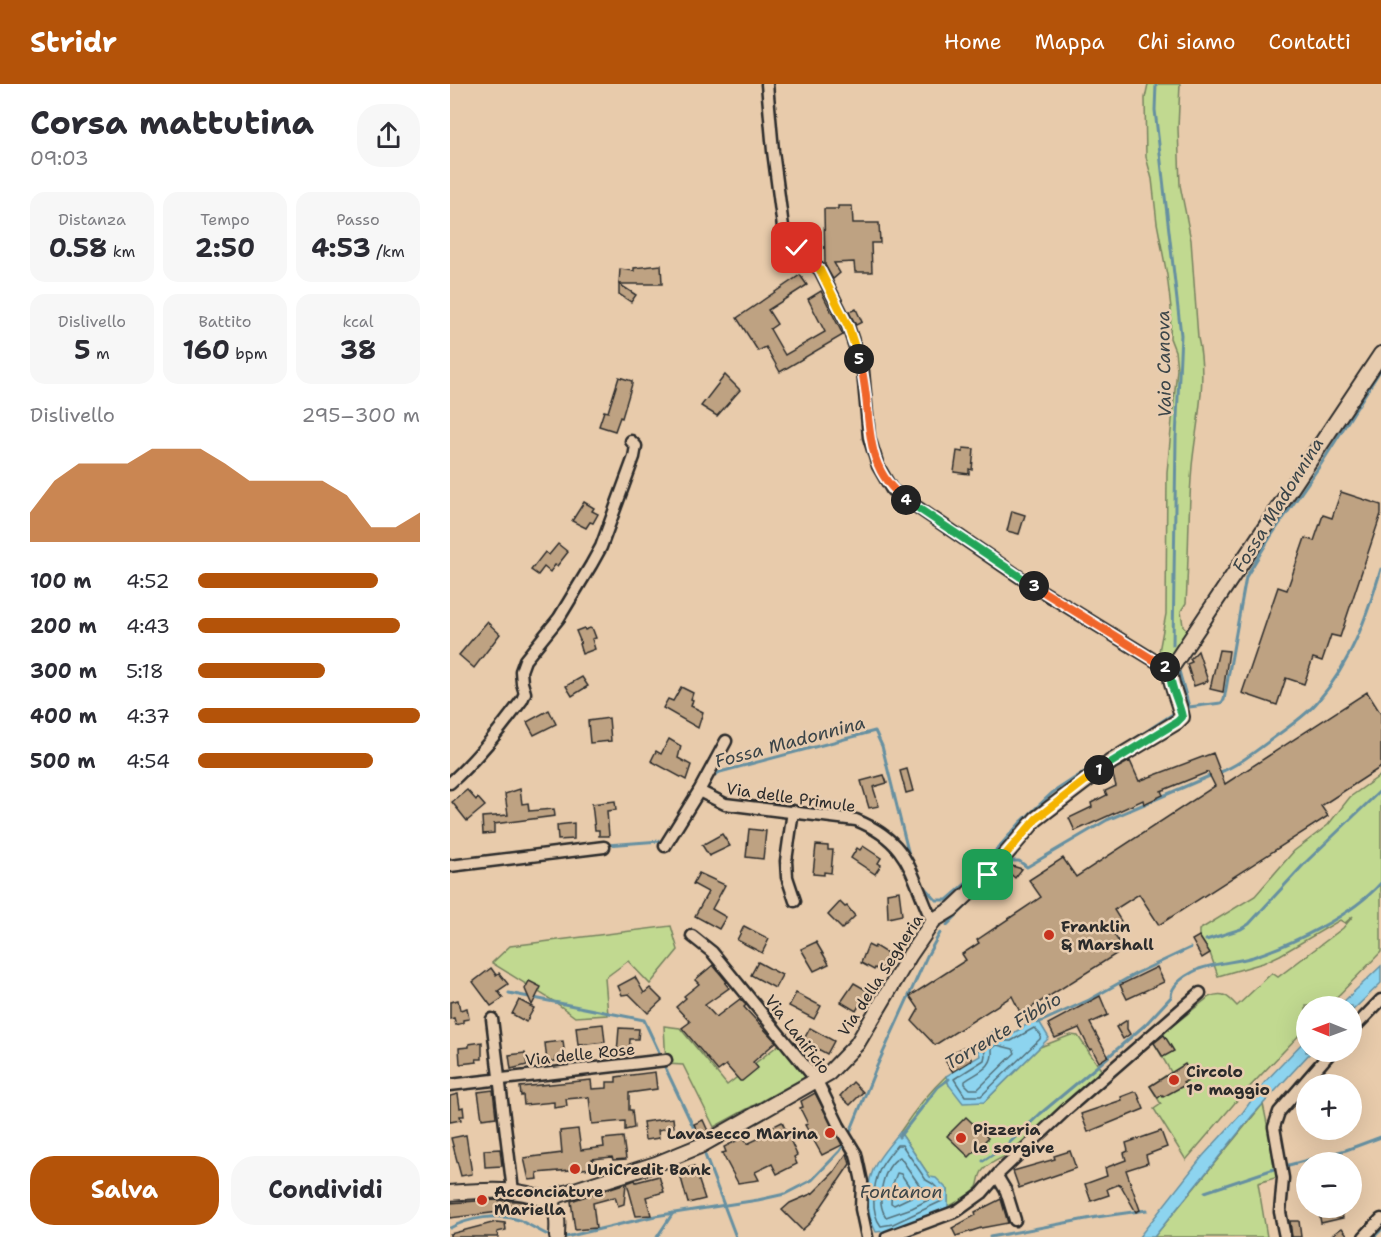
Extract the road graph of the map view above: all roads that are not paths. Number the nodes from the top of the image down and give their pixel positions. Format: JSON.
{"nodes":[{"id":1,"x":767,"y":84,"type":"edge"},
{"id":2,"x":1381,"y":354,"type":"edge"},
{"id":3,"x":631,"y":441,"type":"dead end"},
{"id":4,"x":1170,"y":670,"type":"junction"},
{"id":5,"x":726,"y":741,"type":"dead end"},
{"id":6,"x":450,"y":783,"type":"edge"},
{"id":7,"x":699,"y":791,"type":"junction"},
{"id":8,"x":793,"y":812,"type":"junction"},
{"id":9,"x":665,"y":846,"type":"dead end"},
{"id":10,"x":604,"y":847,"type":"dead end"},
{"id":11,"x":450,"y":866,"type":"edge"},
{"id":12,"x":795,"y":901,"type":"dead end"},
{"id":13,"x":934,"y":920,"type":"junction"},
{"id":14,"x":692,"y":936,"type":"dead end"},
{"id":15,"x":1200,"y":993,"type":"dead end"},
{"id":16,"x":1381,"y":1000,"type":"edge"},
{"id":17,"x":492,"y":1018,"type":"dead end"},
{"id":18,"x":1362,"y":1020,"type":"edge"},
{"id":19,"x":666,"y":1060,"type":"dead end"},
{"id":20,"x":1322,"y":1062,"type":"edge"},
{"id":21,"x":498,"y":1078,"type":"junction"},
{"id":22,"x":817,"y":1081,"type":"junction"},
{"id":23,"x":450,"y":1084,"type":"edge"},
{"id":24,"x":997,"y":1176,"type":"junction"},
{"id":25,"x":513,"y":1191,"type":"junction"},
{"id":26,"x":450,"y":1193,"type":"edge"},
{"id":27,"x":548,"y":1202,"type":"junction"},
{"id":28,"x":1381,"y":1218,"type":"edge"},
{"id":29,"x":1015,"y":1220,"type":"dead end"},
{"id":30,"x":557,"y":1237,"type":"edge"},
{"id":31,"x":867,"y":1237,"type":"edge"},
{"id":32,"x":887,"y":1237,"type":"edge"},
{"id":33,"x":1285,"y":1237,"type":"edge"},
{"id":34,"x":1364,"y":1237,"type":"edge"}],
"edges":[{"from":1,"to":4,"type":"street"},
{"from":2,"to":4,"type":"street"},
{"from":3,"to":6,"type":"street"},
{"from":4,"to":13,"type":"street","name":"Via della Segheria"},
{"from":5,"to":7,"type":"street","name":"Via delle Primule"},
{"from":7,"to":8,"type":"street","name":"Via delle Primule"},
{"from":7,"to":9,"type":"street","name":"Via delle Primule"},
{"from":8,"to":12,"type":"street"},
{"from":8,"to":13,"type":"street","name":"Via delle Primule"},
{"from":10,"to":11,"type":"street"},
{"from":13,"to":22,"type":"street","name":"Via della Segheria"},
{"from":14,"to":22,"type":"street","name":"Via Lanificio"},
{"from":15,"to":24,"type":"street"},
{"from":16,"to":18,"type":"street"},
{"from":17,"to":21,"type":"street"},
{"from":19,"to":21,"type":"street","name":"Via delle Rose"},
{"from":20,"to":33,"type":"street"},
{"from":21,"to":23,"type":"street","name":"Via delle Rose"},
{"from":21,"to":25,"type":"street"},
{"from":22,"to":27,"type":"street","name":"Via della Segheria"},
{"from":22,"to":31,"type":"street","name":"Via Lanificio"},
{"from":24,"to":29,"type":"street"},
{"from":24,"to":32,"type":"street"},
{"from":25,"to":26,"type":"street"},
{"from":25,"to":27,"type":"street"},
{"from":27,"to":30,"type":"street"},
{"from":28,"to":34,"type":"street"}]}
